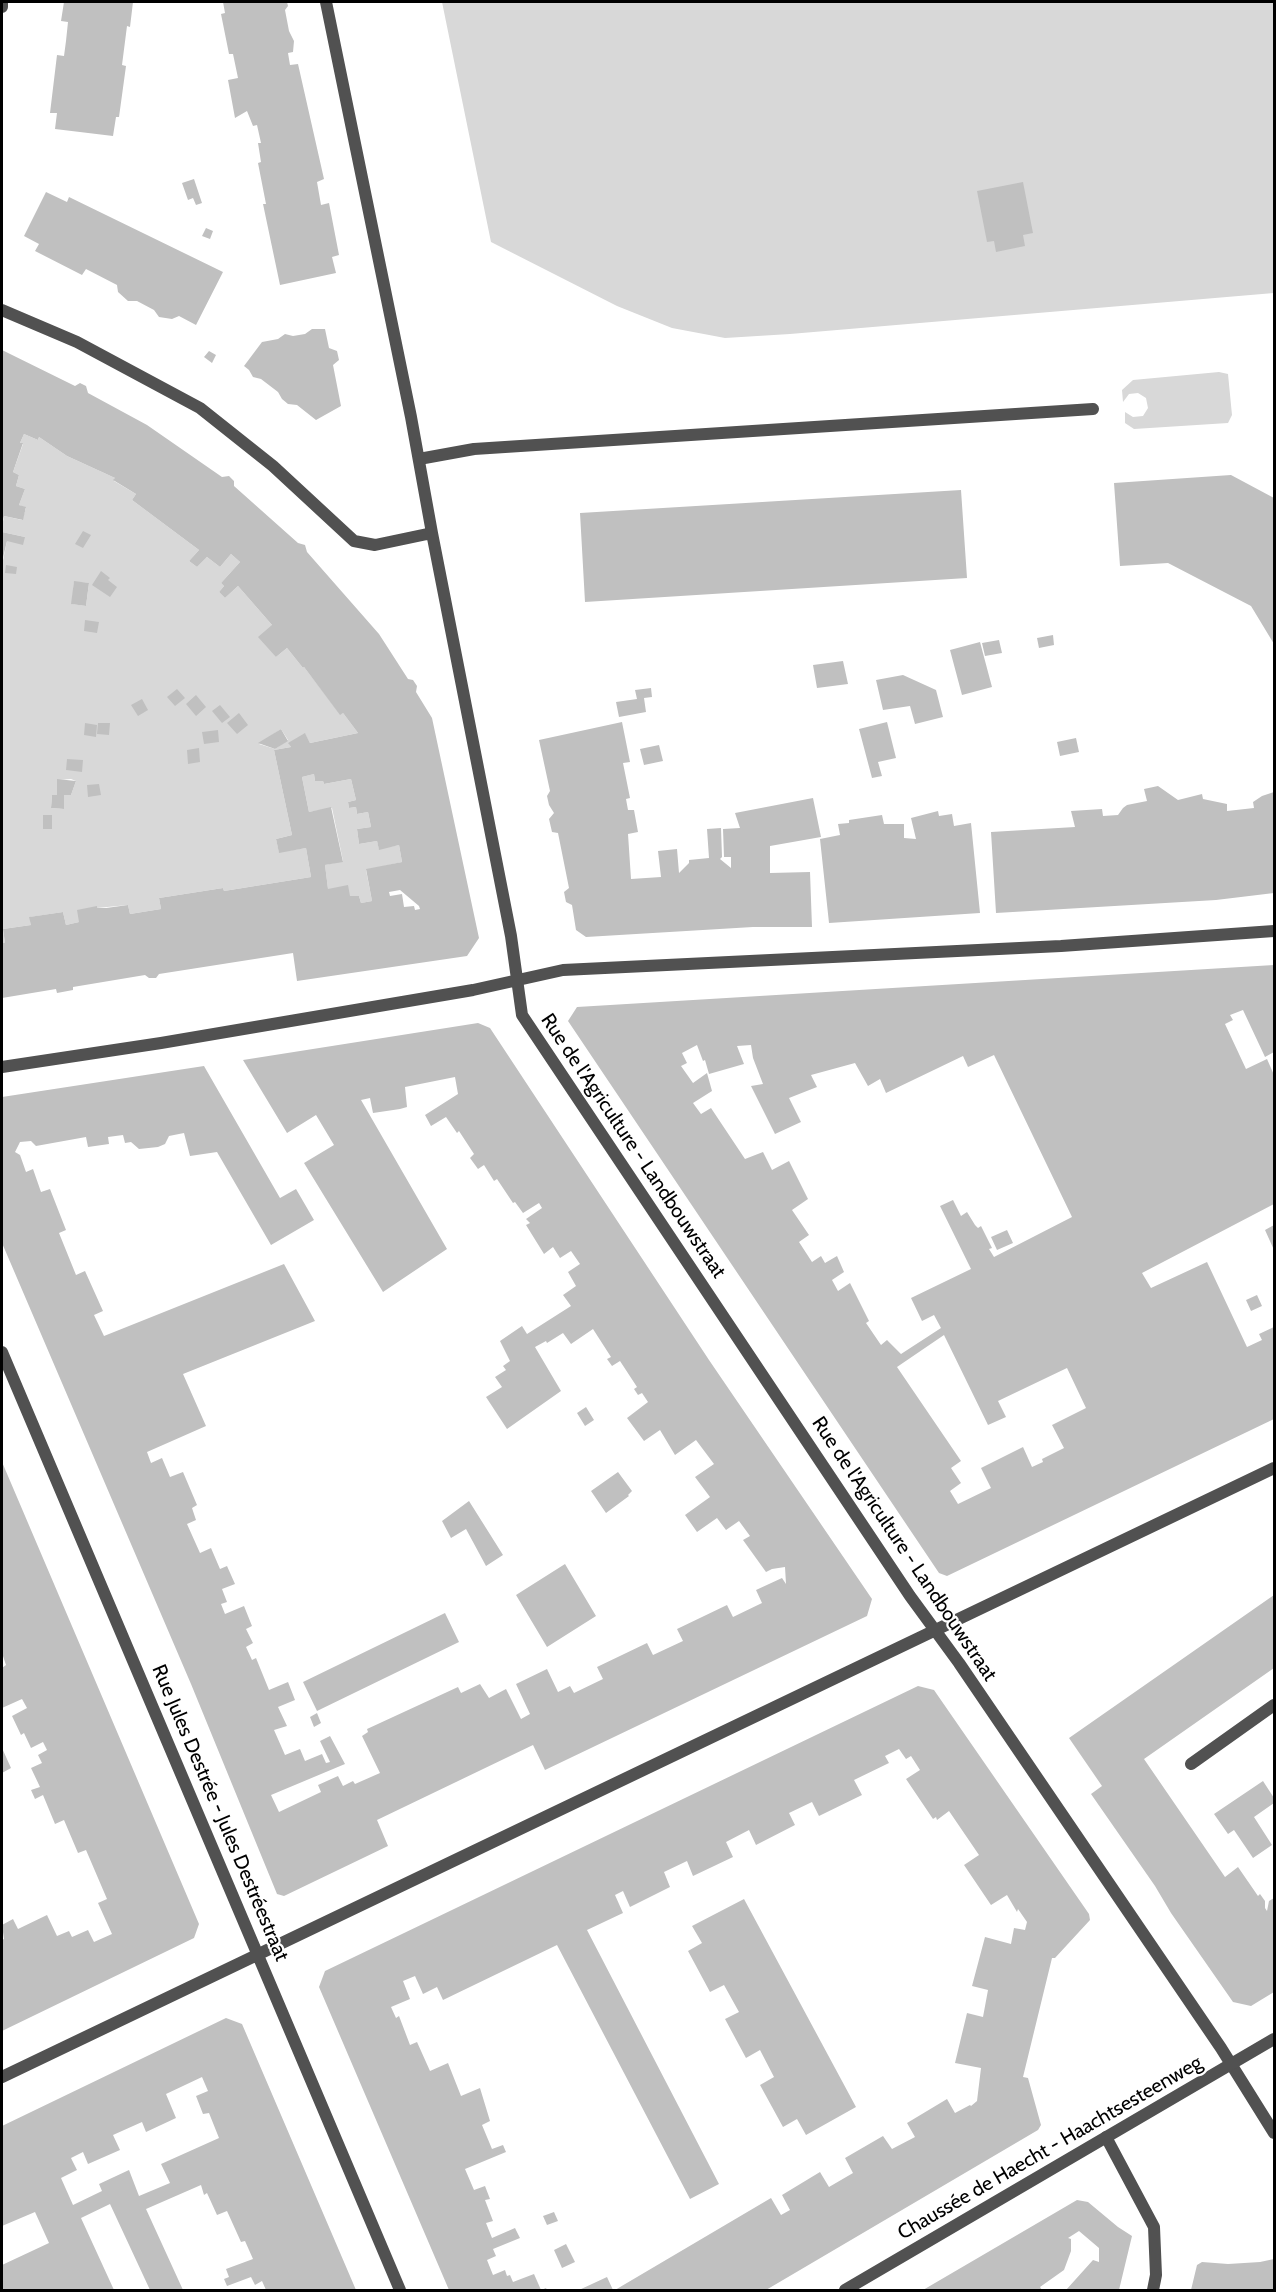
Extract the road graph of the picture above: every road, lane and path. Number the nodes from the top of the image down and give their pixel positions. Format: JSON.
{"nodes":[{"id":1,"x":2,"y":2,"type":"edge"},
{"id":2,"x":326,"y":2,"type":"edge"},
{"id":3,"x":2,"y":7,"type":"edge"},
{"id":4,"x":2,"y":310,"type":"edge"},
{"id":5,"x":1093,"y":409,"type":"dead end"},
{"id":6,"x":419,"y":459,"type":"junction"},
{"id":7,"x":432,"y":533,"type":"junction"},
{"id":8,"x":1275,"y":931,"type":"edge"},
{"id":9,"x":517,"y":981,"type":"junction"},
{"id":10,"x":2,"y":1067,"type":"edge"},
{"id":11,"x":2,"y":1352,"type":"edge"},
{"id":12,"x":1275,"y":1468,"type":"edge"},
{"id":13,"x":936,"y":1630,"type":"junction"},
{"id":14,"x":1275,"y":1705,"type":"edge"},
{"id":15,"x":1191,"y":1764,"type":"dead end"},
{"id":16,"x":258,"y":1954,"type":"junction"},
{"id":17,"x":1275,"y":2039,"type":"edge"},
{"id":18,"x":1231,"y":2064,"type":"junction"},
{"id":19,"x":2,"y":2077,"type":"edge"},
{"id":20,"x":1275,"y":2133,"type":"edge"},
{"id":21,"x":1106,"y":2137,"type":"junction"},
{"id":22,"x":400,"y":2290,"type":"edge"},
{"id":23,"x":845,"y":2290,"type":"edge"},
{"id":24,"x":1153,"y":2290,"type":"edge"}],
"edges":[{"from":1,"to":3,"type":"street"},
{"from":2,"to":6,"type":"street","name":"Rue de l'Agriculture - Landbouwstraat"},
{"from":4,"to":7,"type":"street"},
{"from":5,"to":6,"type":"street"},
{"from":6,"to":7,"type":"street","name":"Rue de l'Agriculture - Landbouwstraat"},
{"from":7,"to":9,"type":"street","name":"Rue de l'Agriculture - Landbouwstraat"},
{"from":8,"to":9,"type":"street"},
{"from":9,"to":10,"type":"street"},
{"from":9,"to":13,"type":"street","name":"Rue de l'Agriculture - Landbouwstraat"},
{"from":11,"to":16,"type":"street","name":"Rue Jules Destrée - Jules Destréestraat"},
{"from":12,"to":13,"type":"street"},
{"from":13,"to":16,"type":"street"},
{"from":13,"to":18,"type":"street","name":"Rue de l'Agriculture - Landbouwstraat"},
{"from":14,"to":15,"type":"street"},
{"from":16,"to":19,"type":"street"},
{"from":16,"to":22,"type":"street","name":"Rue Jules Destrée - Jules Destréestraat"},
{"from":17,"to":18,"type":"street","name":"Chaussée de Haecht - Haachtsesteenweg"},
{"from":18,"to":20,"type":"street","name":"Rue de l'Agriculture - Landbouwstraat"},
{"from":18,"to":21,"type":"street","name":"Chaussée de Haecht - Haachtsesteenweg"},
{"from":21,"to":23,"type":"street","name":"Chaussée de Haecht - Haachtsesteenweg"},
{"from":21,"to":24,"type":"street"}]}
